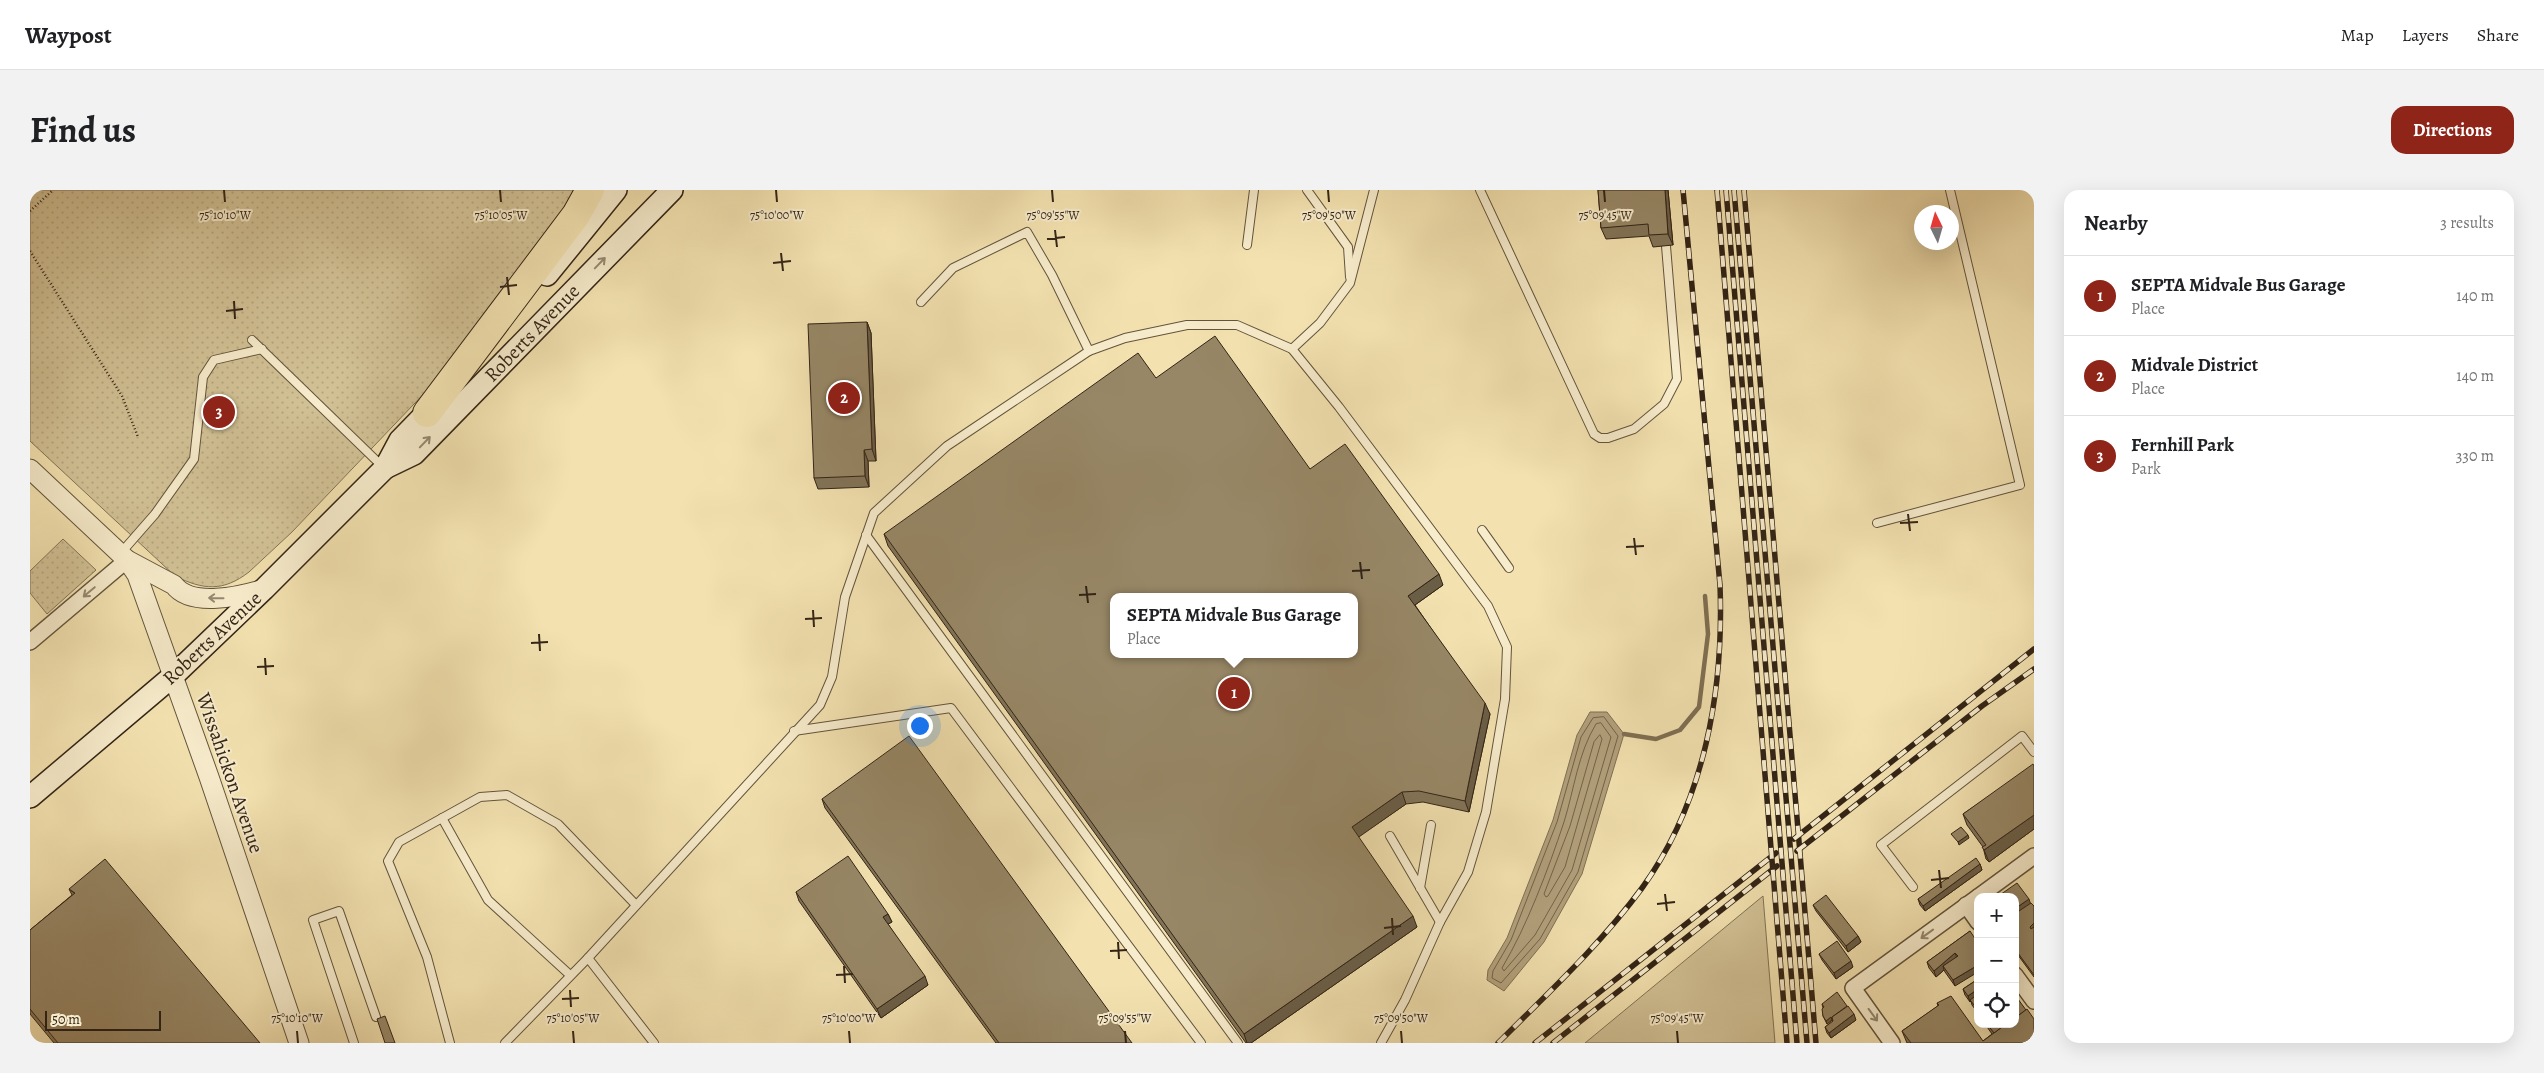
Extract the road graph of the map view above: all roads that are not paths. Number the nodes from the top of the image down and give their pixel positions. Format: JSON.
{"nodes":[{"id":1,"x":590,"y":190,"type":"edge"},
{"id":2,"x":616,"y":190,"type":"edge"},
{"id":3,"x":672,"y":190,"type":"edge"},
{"id":4,"x":1254,"y":190,"type":"edge"},
{"id":5,"x":1307,"y":190,"type":"edge"},
{"id":6,"x":1374,"y":190,"type":"edge"},
{"id":7,"x":1480,"y":190,"type":"edge"},
{"id":8,"x":1950,"y":190,"type":"edge"},
{"id":9,"x":1247,"y":245,"type":"dead end"},
{"id":10,"x":1666,"y":246,"type":"edge"},
{"id":11,"x":1350,"y":283,"type":"junction"},
{"id":12,"x":921,"y":302,"type":"dead end"},
{"id":13,"x":252,"y":340,"type":"dead end"},
{"id":14,"x":262,"y":349,"type":"junction"},
{"id":15,"x":1292,"y":349,"type":"junction"},
{"id":16,"x":1089,"y":351,"type":"junction"},
{"id":17,"x":427,"y":413,"type":"junction"},
{"id":18,"x":385,"y":468,"type":"junction"},
{"id":19,"x":30,"y":469,"type":"edge"},
{"id":20,"x":1877,"y":524,"type":"dead end"},
{"id":21,"x":1482,"y":530,"type":"dead end"},
{"id":22,"x":866,"y":535,"type":"junction"},
{"id":23,"x":124,"y":557,"type":"junction"},
{"id":24,"x":1508,"y":568,"type":"dead end"},
{"id":25,"x":264,"y":589,"type":"junction"},
{"id":26,"x":30,"y":642,"type":"edge"},
{"id":27,"x":173,"y":676,"type":"junction"},
{"id":28,"x":794,"y":732,"type":"junction"},
{"id":29,"x":2034,"y":752,"type":"edge"},
{"id":30,"x":30,"y":797,"type":"edge"},
{"id":31,"x":442,"y":818,"type":"junction"},
{"id":32,"x":1431,"y":825,"type":"dead end"},
{"id":33,"x":1390,"y":836,"type":"dead end"},
{"id":34,"x":2034,"y":856,"type":"edge"},
{"id":35,"x":1913,"y":887,"type":"dead end"},
{"id":36,"x":1420,"y":888,"type":"junction"},
{"id":37,"x":1984,"y":893,"type":"edge"},
{"id":38,"x":1974,"y":900,"type":"edge"},
{"id":39,"x":636,"y":905,"type":"junction"},
{"id":40,"x":1440,"y":922,"type":"junction"},
{"id":41,"x":588,"y":958,"type":"junction"},
{"id":42,"x":570,"y":975,"type":"junction"},
{"id":43,"x":2019,"y":980,"type":"edge"},
{"id":44,"x":2034,"y":1001,"type":"edge"},
{"id":45,"x":376,"y":1017,"type":"edge"},
{"id":46,"x":299,"y":1043,"type":"edge"},
{"id":47,"x":354,"y":1043,"type":"edge"},
{"id":48,"x":450,"y":1043,"type":"edge"},
{"id":49,"x":505,"y":1043,"type":"edge"},
{"id":50,"x":654,"y":1043,"type":"edge"},
{"id":51,"x":1201,"y":1043,"type":"edge"},
{"id":52,"x":1238,"y":1043,"type":"edge"},
{"id":53,"x":1381,"y":1043,"type":"edge"},
{"id":54,"x":1892,"y":1043,"type":"edge"}],
"edges":[{"from":1,"to":17,"type":"highway"},
{"from":2,"to":17,"type":"main road","name":"Roberts Avenue"},
{"from":18,"to":3,"type":"main road","name":"Roberts Avenue","one_way":true},
{"from":4,"to":9,"type":"lane"},
{"from":5,"to":11,"type":"lane"},
{"from":6,"to":11,"type":"lane"},
{"from":7,"to":10,"type":"lane"},
{"from":8,"to":20,"type":"lane"},
{"from":11,"to":15,"type":"lane"},
{"from":12,"to":16,"type":"lane"},
{"from":13,"to":14,"type":"lane"},
{"from":14,"to":18,"type":"lane"},
{"from":14,"to":23,"type":"lane"},
{"from":15,"to":16,"type":"lane"},
{"from":15,"to":40,"type":"lane"},
{"from":16,"to":22,"type":"lane"},
{"from":17,"to":18,"type":"main road","name":"Roberts Avenue"},
{"from":18,"to":25,"type":"main road","name":"Roberts Avenue"},
{"from":19,"to":23,"type":"street","name":"Wissahickon Avenue"},
{"from":21,"to":24,"type":"lane"},
{"from":22,"to":28,"type":"lane"},
{"from":22,"to":52,"type":"lane"},
{"from":25,"to":23,"type":"street","one_way":true},
{"from":23,"to":26,"type":"street","one_way":true},
{"from":23,"to":27,"type":"street","name":"Wissahickon Avenue"},
{"from":25,"to":27,"type":"main road","name":"Roberts Avenue"},
{"from":27,"to":30,"type":"main road","name":"Roberts Avenue"},
{"from":27,"to":46,"type":"street","name":"Wissahickon Avenue"},
{"from":28,"to":39,"type":"lane"},
{"from":28,"to":51,"type":"lane"},
{"from":29,"to":35,"type":"lane"},
{"from":31,"to":39,"type":"lane"},
{"from":31,"to":42,"type":"lane"},
{"from":31,"to":48,"type":"lane"},
{"from":32,"to":36,"type":"lane"},
{"from":33,"to":36,"type":"lane"},
{"from":34,"to":37,"type":"street"},
{"from":36,"to":40,"type":"lane"},
{"from":38,"to":54,"type":"street","one_way":true},
{"from":39,"to":41,"type":"lane"},
{"from":40,"to":53,"type":"lane"},
{"from":41,"to":42,"type":"lane"},
{"from":41,"to":50,"type":"lane"},
{"from":42,"to":49,"type":"lane"},
{"from":43,"to":44,"type":"street"},
{"from":45,"to":47,"type":"lane"}]}
